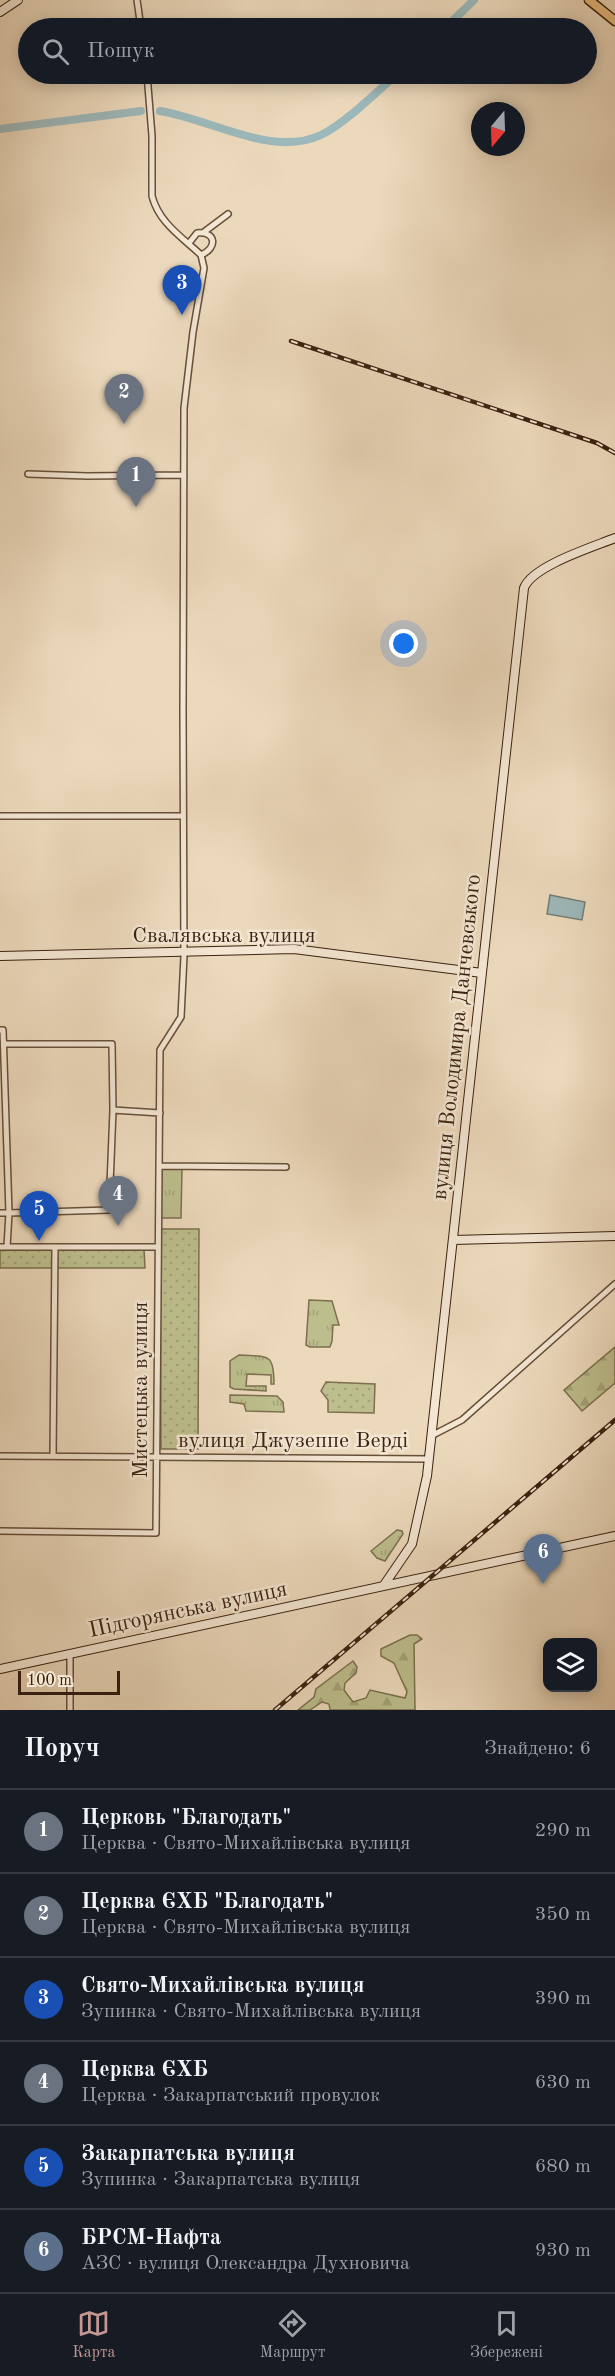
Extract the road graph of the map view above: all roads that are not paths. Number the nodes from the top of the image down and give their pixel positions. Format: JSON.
{"nodes":[{"id":1,"x":18,"y":0,"type":"edge"},
{"id":2,"x":137,"y":0,"type":"edge"},
{"id":3,"x":589,"y":0,"type":"edge"},
{"id":4,"x":0,"y":12,"type":"edge"},
{"id":5,"x":140,"y":18,"type":"edge"},
{"id":6,"x":615,"y":21,"type":"edge"},
{"id":7,"x":148,"y":84,"type":"edge"},
{"id":8,"x":228,"y":214,"type":"dead end"},
{"id":9,"x":206,"y":233,"type":"junction"},
{"id":10,"x":189,"y":243,"type":"junction"},
{"id":11,"x":201,"y":255,"type":"junction"},
{"id":12,"x":28,"y":474,"type":"dead end"},
{"id":13,"x":184,"y":475,"type":"junction"},
{"id":14,"x":615,"y":538,"type":"edge"},
{"id":15,"x":0,"y":816,"type":"edge"},
{"id":16,"x":183,"y":816,"type":"junction"},
{"id":17,"x":184,"y":952,"type":"junction"},
{"id":18,"x":0,"y":956,"type":"edge"},
{"id":19,"x":482,"y":972,"type":"junction"},
{"id":20,"x":0,"y":1030,"type":"edge"},
{"id":21,"x":4,"y":1044,"type":"junction"},
{"id":22,"x":113,"y":1110,"type":"junction"},
{"id":23,"x":159,"y":1113,"type":"junction"},
{"id":24,"x":159,"y":1166,"type":"junction"},
{"id":25,"x":286,"y":1167,"type":"dead end"},
{"id":26,"x":0,"y":1168,"type":"edge"},
{"id":27,"x":8,"y":1175,"type":"junction"},
{"id":28,"x":0,"y":1213,"type":"edge"},
{"id":29,"x":9,"y":1213,"type":"junction"},
{"id":30,"x":615,"y":1236,"type":"edge"},
{"id":31,"x":453,"y":1240,"type":"junction"},
{"id":32,"x":0,"y":1247,"type":"edge"},
{"id":33,"x":7,"y":1247,"type":"junction"},
{"id":34,"x":55,"y":1247,"type":"junction"},
{"id":35,"x":158,"y":1247,"type":"junction"},
{"id":36,"x":615,"y":1284,"type":"edge"},
{"id":37,"x":431,"y":1436,"type":"junction"},
{"id":38,"x":0,"y":1456,"type":"edge"},
{"id":39,"x":53,"y":1456,"type":"junction"},
{"id":40,"x":157,"y":1457,"type":"junction"},
{"id":41,"x":429,"y":1459,"type":"junction"},
{"id":42,"x":0,"y":1531,"type":"edge"},
{"id":43,"x":615,"y":1536,"type":"edge"},
{"id":44,"x":384,"y":1585,"type":"junction"},
{"id":45,"x":70,"y":1655,"type":"junction"},
{"id":46,"x":0,"y":1669,"type":"edge"},
{"id":47,"x":70,"y":1710,"type":"edge"}],
"edges":[{"from":1,"to":4,"type":"street"},
{"from":2,"to":5,"type":"street"},
{"from":3,"to":6,"type":"main road"},
{"from":7,"to":10,"type":"street"},
{"from":8,"to":9,"type":"street"},
{"from":9,"to":10,"type":"street"},
{"from":9,"to":11,"type":"street"},
{"from":10,"to":11,"type":"street"},
{"from":11,"to":13,"type":"street","name":"Мистецька вулиця"},
{"from":12,"to":13,"type":"street"},
{"from":13,"to":16,"type":"street","name":"Мистецька вулиця"},
{"from":14,"to":19,"type":"street","name":"вулиця Володимира Данчевського"},
{"from":15,"to":16,"type":"street"},
{"from":16,"to":17,"type":"street","name":"Мистецька вулиця"},
{"from":17,"to":18,"type":"street","name":"Свалявська вулиця"},
{"from":17,"to":19,"type":"street","name":"Свалявська вулиця"},
{"from":17,"to":23,"type":"street","name":"Мистецька вулиця"},
{"from":19,"to":31,"type":"street","name":"вулиця Володимира Данчевського"},
{"from":20,"to":21,"type":"street"},
{"from":21,"to":22,"type":"street"},
{"from":21,"to":27,"type":"street"},
{"from":22,"to":23,"type":"street"},
{"from":22,"to":29,"type":"street"},
{"from":23,"to":24,"type":"street","name":"Мистецька вулиця"},
{"from":24,"to":25,"type":"street"},
{"from":24,"to":35,"type":"street","name":"Мистецька вулиця"},
{"from":26,"to":27,"type":"street"},
{"from":27,"to":29,"type":"street"},
{"from":28,"to":29,"type":"street"},
{"from":29,"to":33,"type":"street"},
{"from":30,"to":31,"type":"street"},
{"from":31,"to":37,"type":"street","name":"вулиця Володимира Данчевського"},
{"from":32,"to":33,"type":"street"},
{"from":33,"to":34,"type":"street"},
{"from":34,"to":35,"type":"street"},
{"from":34,"to":39,"type":"street"},
{"from":35,"to":40,"type":"street","name":"Мистецька вулиця"},
{"from":36,"to":37,"type":"street","name":"вулиця Джузеппе Верді"},
{"from":37,"to":41,"type":"street","name":"вулиця Володимира Данчевського"},
{"from":38,"to":39,"type":"street","name":"вулиця Джузеппе Верді"},
{"from":39,"to":40,"type":"street","name":"вулиця Джузеппе Верді"},
{"from":40,"to":41,"type":"street","name":"вулиця Джузеппе Верді"},
{"from":40,"to":42,"type":"street","name":"Мистецька вулиця"},
{"from":41,"to":44,"type":"street","name":"вулиця Володимира Данчевського"},
{"from":43,"to":44,"type":"street","name":"Підгорянська вулиця"},
{"from":44,"to":45,"type":"street","name":"Підгорянська вулиця"},
{"from":45,"to":46,"type":"street","name":"Підгорянська вулиця"},
{"from":45,"to":47,"type":"street"}]}
